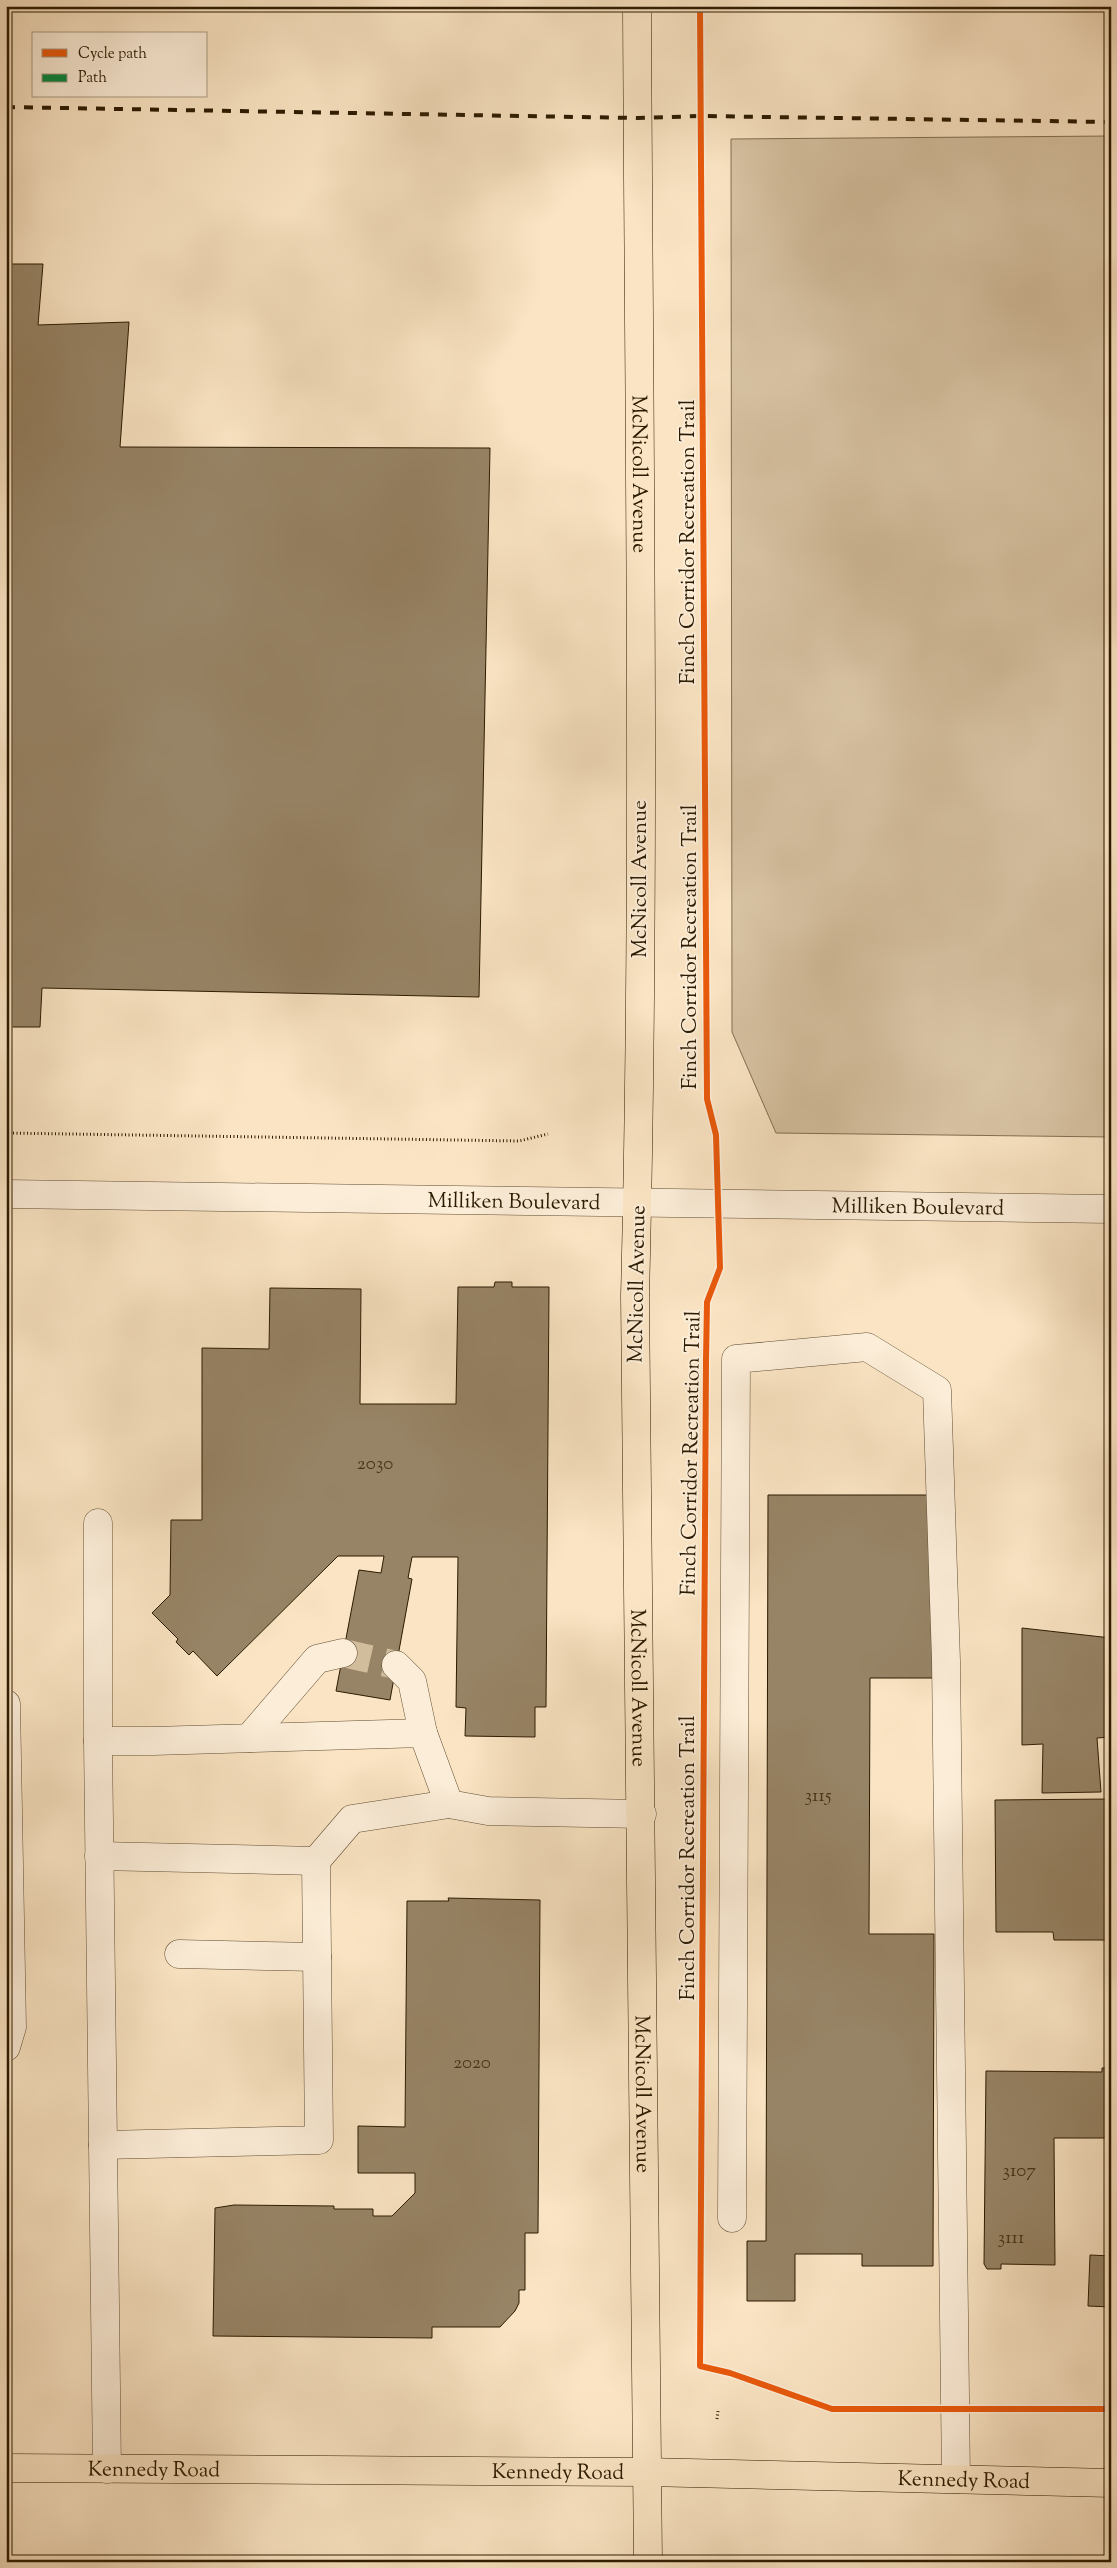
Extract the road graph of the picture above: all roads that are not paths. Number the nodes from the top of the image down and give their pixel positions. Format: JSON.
{"nodes":[{"id":1,"x":637,"y":6,"type":"edge"},
{"id":2,"x":6,"y":1194,"type":"edge"},
{"id":3,"x":637,"y":1202,"type":"junction"},
{"id":4,"x":1111,"y":1209,"type":"edge"},
{"id":5,"x":98,"y":1523,"type":"dead end"},
{"id":6,"x":343,"y":1653,"type":"tunnel mouth"},
{"id":7,"x":396,"y":1665,"type":"tunnel mouth"},
{"id":8,"x":6,"y":1704,"type":"edge"},
{"id":9,"x":423,"y":1733,"type":"junction"},
{"id":10,"x":249,"y":1738,"type":"junction"},
{"id":11,"x":98,"y":1741,"type":"junction"},
{"id":12,"x":448,"y":1804,"type":"junction"},
{"id":13,"x":642,"y":1814,"type":"junction"},
{"id":14,"x":99,"y":1856,"type":"junction"},
{"id":15,"x":316,"y":1861,"type":"junction"},
{"id":16,"x":179,"y":1954,"type":"dead end"},
{"id":17,"x":317,"y":1957,"type":"junction"},
{"id":18,"x":6,"y":2046,"type":"edge"},
{"id":19,"x":103,"y":2145,"type":"junction"},
{"id":20,"x":732,"y":2218,"type":"dead end"},
{"id":21,"x":6,"y":2468,"type":"edge"},
{"id":22,"x":107,"y":2469,"type":"junction"},
{"id":23,"x":646,"y":2472,"type":"junction"},
{"id":24,"x":956,"y":2479,"type":"junction"},
{"id":25,"x":1111,"y":2483,"type":"edge"},
{"id":26,"x":648,"y":2562,"type":"edge"}],
"edges":[{"from":1,"to":3,"type":"main road","name":"McNicoll Avenue"},
{"from":2,"to":3,"type":"street","name":"Milliken Boulevard"},
{"from":3,"to":4,"type":"street","name":"Milliken Boulevard"},
{"from":3,"to":13,"type":"main road","name":"McNicoll Avenue"},
{"from":5,"to":11,"type":"street"},
{"from":6,"to":10,"type":"street"},
{"from":7,"to":9,"type":"street"},
{"from":8,"to":18,"type":"street"},
{"from":9,"to":10,"type":"street"},
{"from":9,"to":12,"type":"street"},
{"from":10,"to":11,"type":"street"},
{"from":11,"to":14,"type":"street"},
{"from":12,"to":13,"type":"street"},
{"from":12,"to":15,"type":"street"},
{"from":13,"to":23,"type":"main road","name":"McNicoll Avenue"},
{"from":14,"to":15,"type":"street"},
{"from":14,"to":19,"type":"street"},
{"from":15,"to":17,"type":"street"},
{"from":16,"to":17,"type":"street"},
{"from":17,"to":19,"type":"street"},
{"from":19,"to":22,"type":"street"},
{"from":20,"to":24,"type":"street"},
{"from":21,"to":22,"type":"main road","name":"Kennedy Road"},
{"from":22,"to":23,"type":"main road","name":"Kennedy Road"},
{"from":23,"to":24,"type":"main road","name":"Kennedy Road"},
{"from":23,"to":26,"type":"main road","name":"McNicoll Avenue"},
{"from":24,"to":25,"type":"main road","name":"Kennedy Road"}]}
